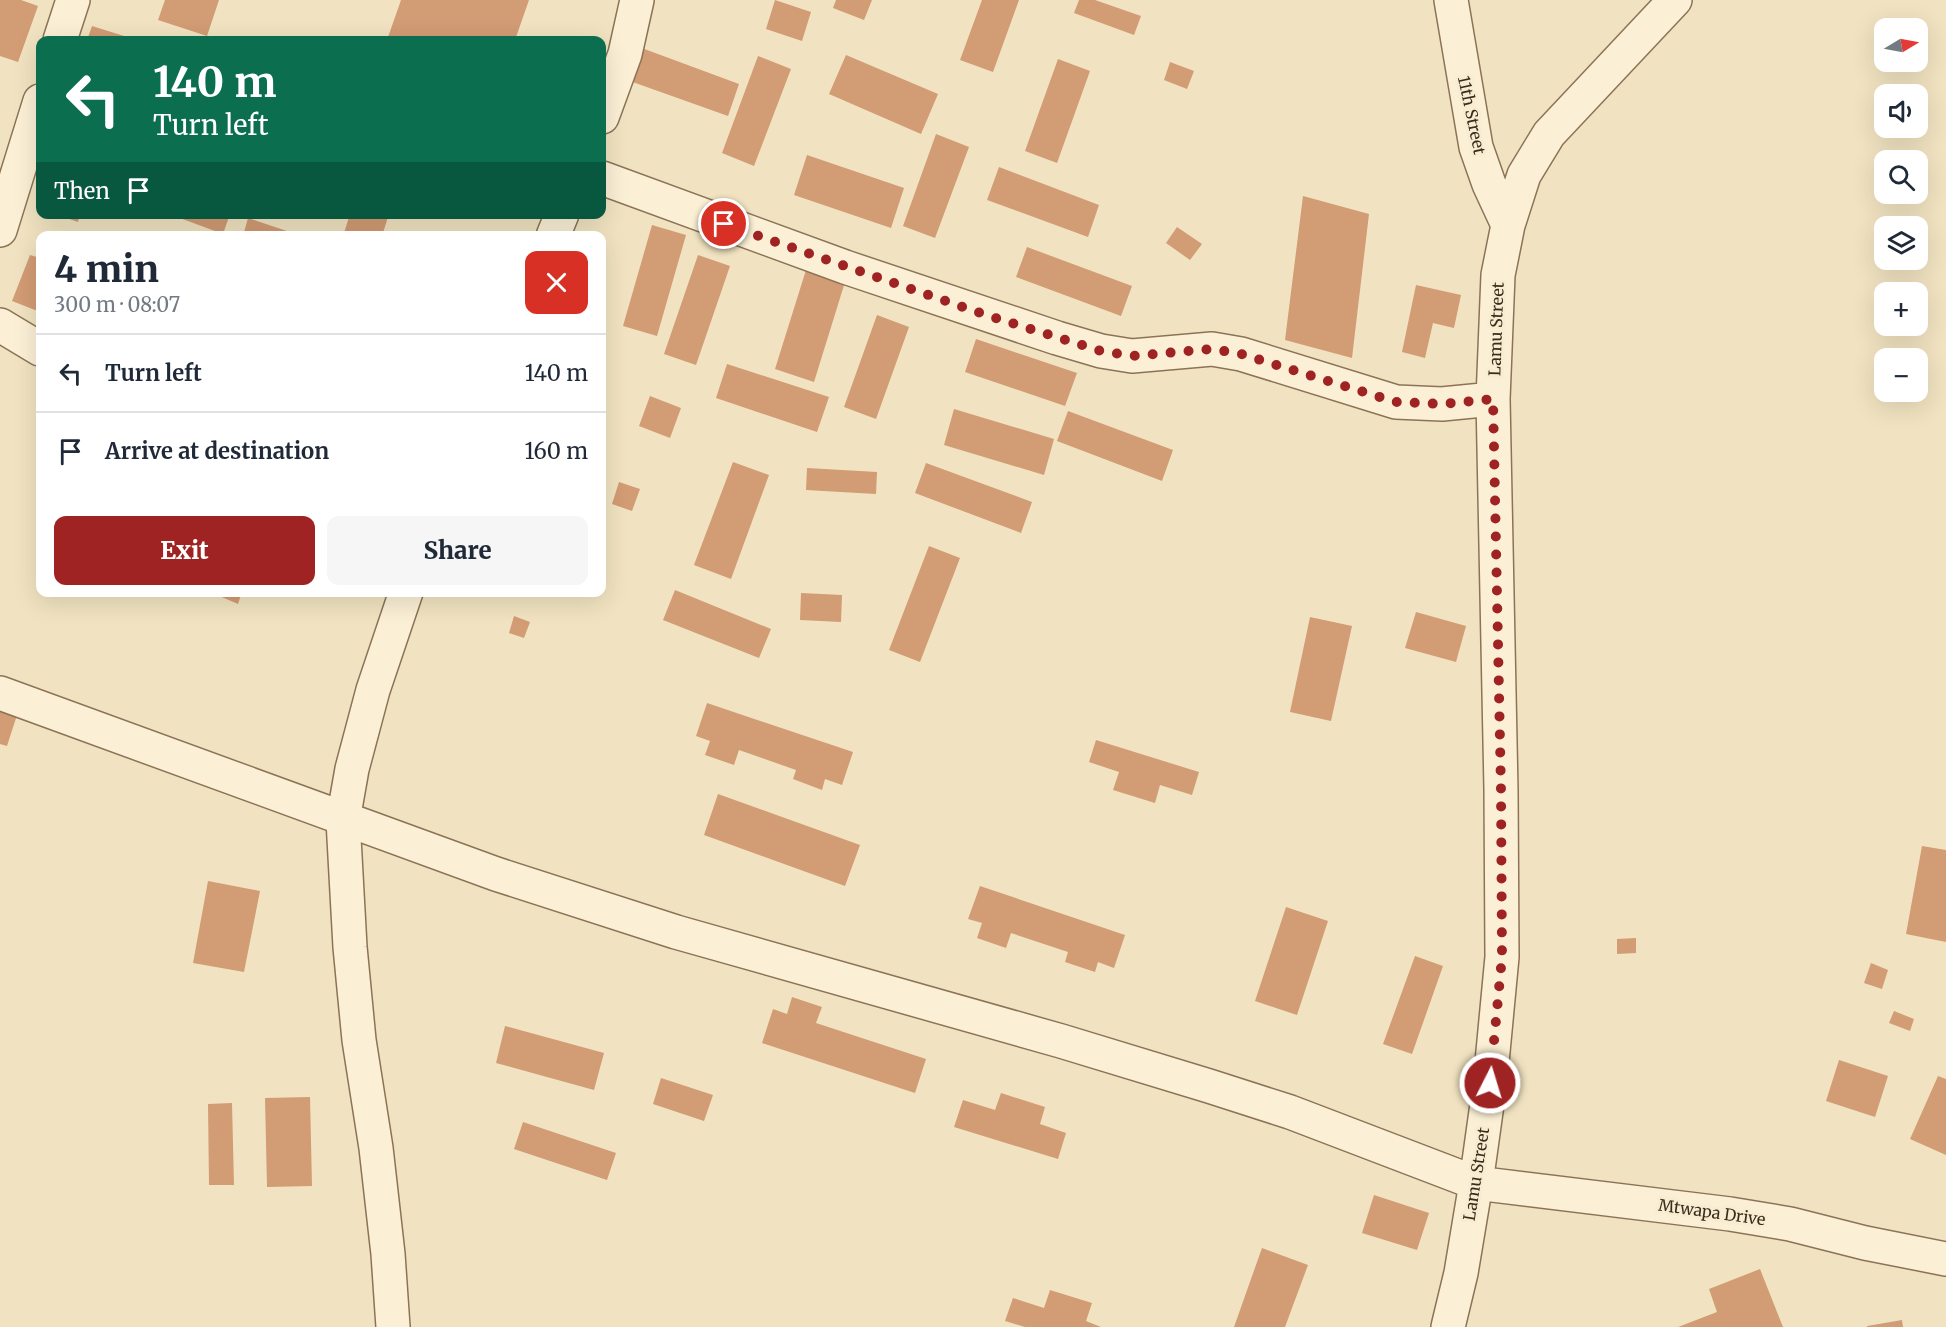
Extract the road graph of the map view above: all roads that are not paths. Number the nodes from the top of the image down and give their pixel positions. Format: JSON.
{"nodes":[{"id":1,"x":73,"y":0,"type":"edge"},
{"id":2,"x":637,"y":0,"type":"edge"},
{"id":3,"x":1451,"y":0,"type":"edge"},
{"id":4,"x":1675,"y":0,"type":"edge"},
{"id":5,"x":61,"y":36,"type":"edge"},
{"id":6,"x":606,"y":106,"type":"edge"},
{"id":7,"x":36,"y":108,"type":"edge"},
{"id":8,"x":12,"y":149,"type":"edge"},
{"id":9,"x":606,"y":179,"type":"edge"},
{"id":10,"x":1508,"y":225,"type":"junction"},
{"id":11,"x":0,"y":230,"type":"edge"},
{"id":12,"x":0,"y":325,"type":"edge"},
{"id":13,"x":36,"y":347,"type":"edge"},
{"id":14,"x":1493,"y":399,"type":"junction"},
{"id":15,"x":404,"y":597,"type":"edge"},
{"id":16,"x":0,"y":693,"type":"edge"},
{"id":17,"x":343,"y":820,"type":"junction"},
{"id":18,"x":1476,"y":1183,"type":"junction"},
{"id":19,"x":1946,"y":1259,"type":"edge"},
{"id":20,"x":393,"y":1327,"type":"edge"},
{"id":21,"x":1448,"y":1327,"type":"edge"}],
"edges":[{"from":1,"to":5,"type":"street"},
{"from":2,"to":6,"type":"street"},
{"from":3,"to":10,"type":"street","name":"11th Street"},
{"from":4,"to":10,"type":"street","name":"Lamu Street"},
{"from":7,"to":8,"type":"street"},
{"from":8,"to":11,"type":"street"},
{"from":9,"to":14,"type":"street"},
{"from":10,"to":14,"type":"street","name":"Lamu Street"},
{"from":12,"to":13,"type":"street"},
{"from":14,"to":18,"type":"street","name":"Lamu Street"},
{"from":15,"to":17,"type":"street"},
{"from":16,"to":17,"type":"street","name":"Mtwapa Drive"},
{"from":17,"to":18,"type":"street","name":"Mtwapa Drive"},
{"from":17,"to":20,"type":"street"},
{"from":18,"to":19,"type":"street","name":"Mtwapa Drive"},
{"from":18,"to":21,"type":"street","name":"Lamu Street"}]}
